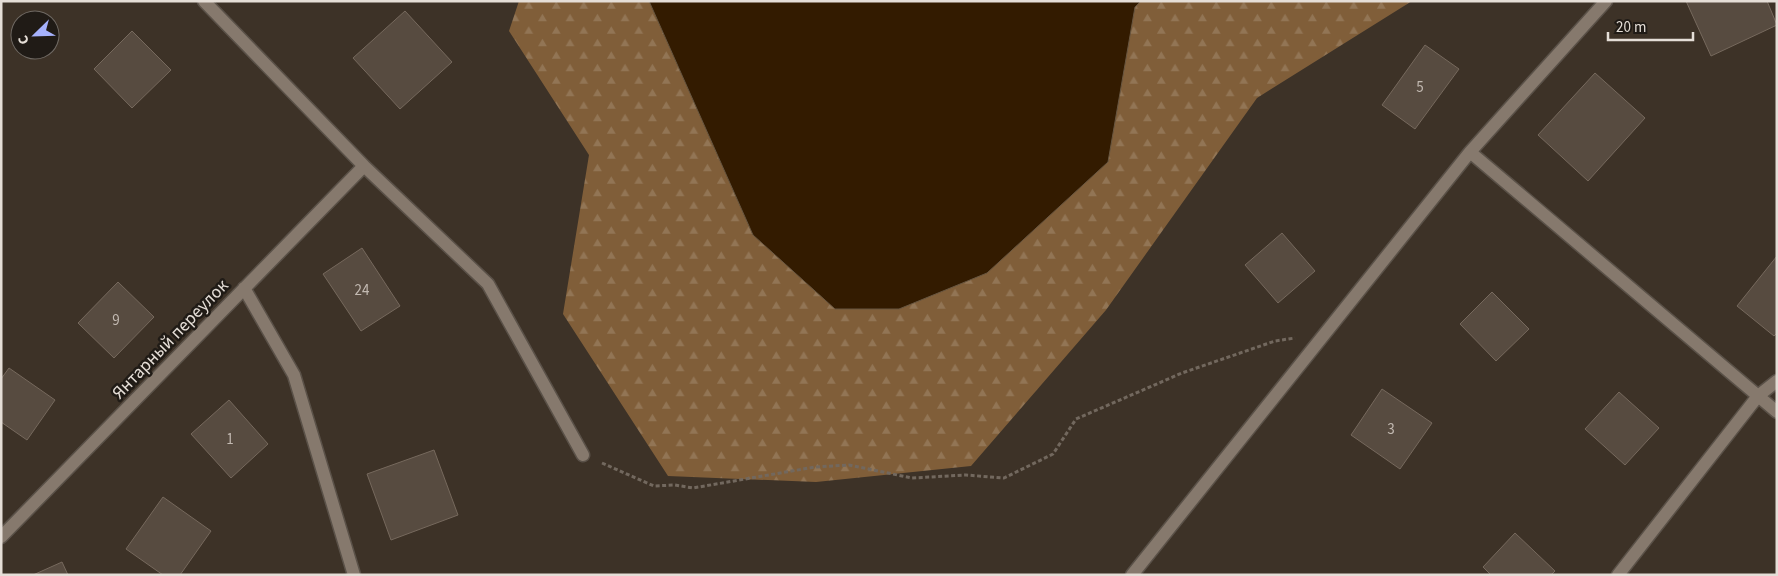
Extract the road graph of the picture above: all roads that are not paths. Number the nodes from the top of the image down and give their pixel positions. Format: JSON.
{"nodes":[{"id":1,"x":204,"y":1,"type":"edge"},
{"id":2,"x":1606,"y":1,"type":"edge"},
{"id":3,"x":1470,"y":152,"type":"junction"},
{"id":4,"x":364,"y":166,"type":"junction"},
{"id":5,"x":244,"y":288,"type":"junction"},
{"id":6,"x":1777,"y":381,"type":"edge"},
{"id":7,"x":1758,"y":396,"type":"junction"},
{"id":8,"x":1777,"y":412,"type":"edge"},
{"id":9,"x":583,"y":455,"type":"road end"},
{"id":10,"x":1,"y":537,"type":"edge"},
{"id":11,"x":354,"y":575,"type":"edge"},
{"id":12,"x":1132,"y":575,"type":"edge"},
{"id":13,"x":1618,"y":575,"type":"edge"}],
"edges":[{"from":1,"to":4,"type":"street"},
{"from":2,"to":3,"type":"street"},
{"from":3,"to":7,"type":"street"},
{"from":3,"to":12,"type":"street"},
{"from":4,"to":5,"type":"street","name":"Янтарный переулок"},
{"from":4,"to":9,"type":"street"},
{"from":5,"to":10,"type":"street","name":"Янтарный переулок"},
{"from":5,"to":11,"type":"street"},
{"from":6,"to":7,"type":"street"},
{"from":7,"to":8,"type":"street"},
{"from":7,"to":13,"type":"street"}]}
